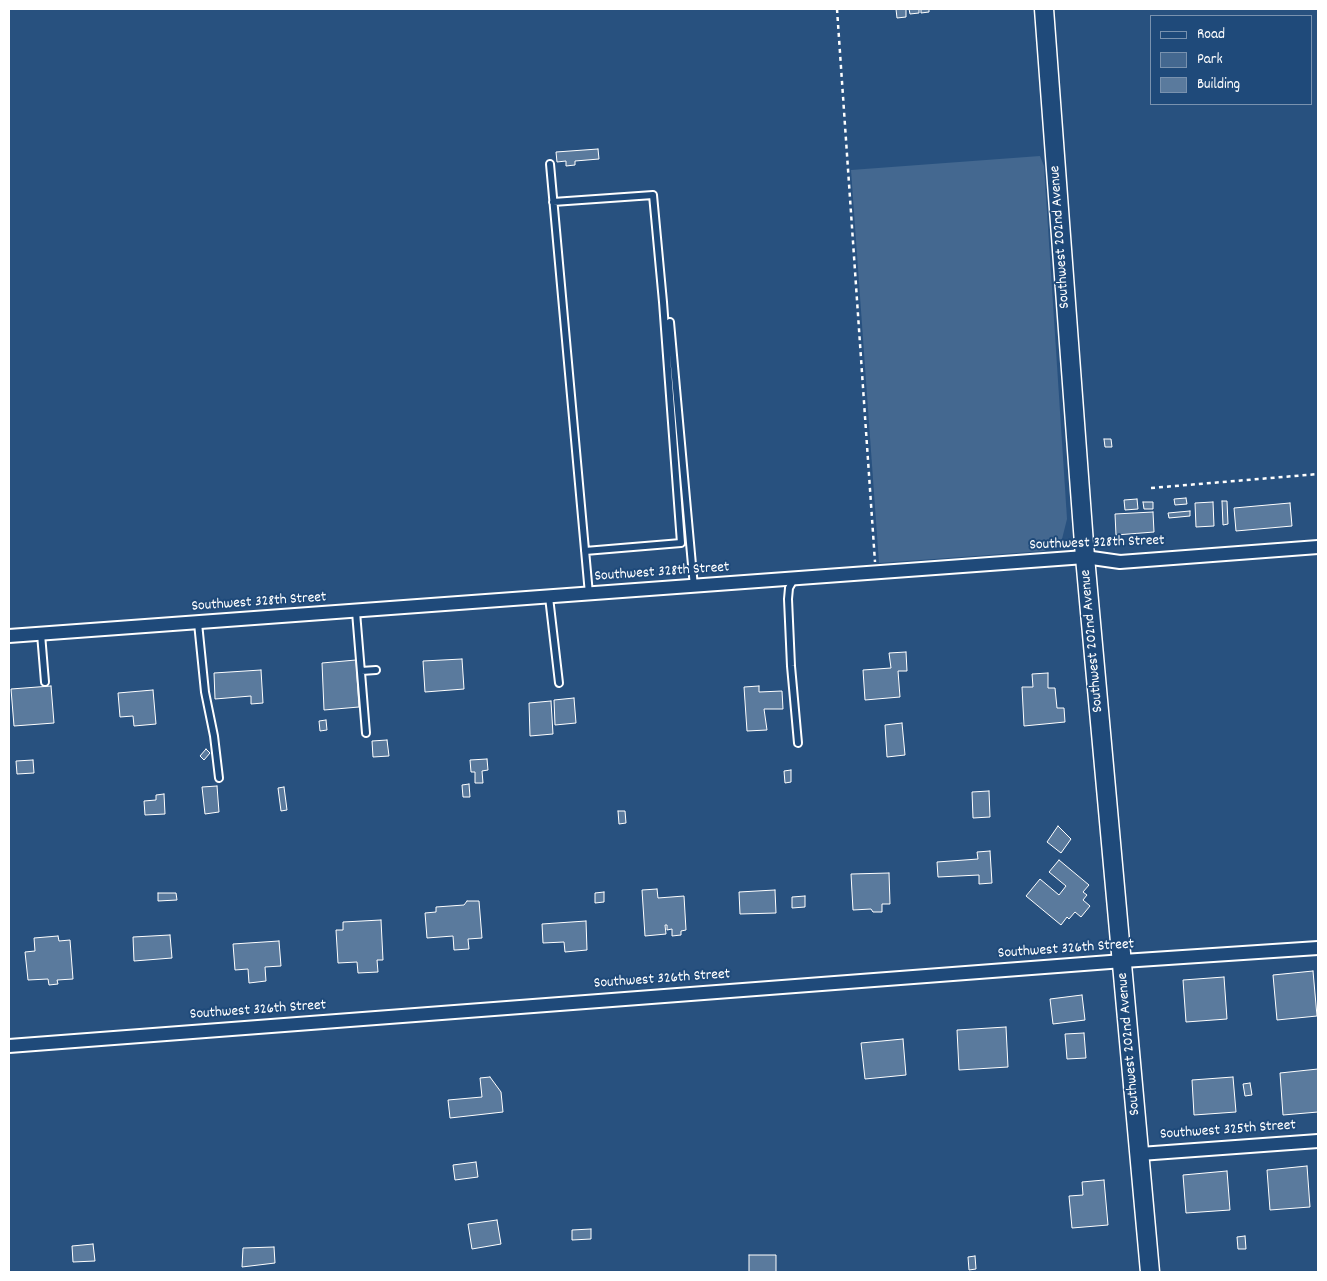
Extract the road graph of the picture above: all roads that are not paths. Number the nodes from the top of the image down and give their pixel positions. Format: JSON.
{"nodes":[{"id":1,"x":1044,"y":9,"type":"edge"},
{"id":2,"x":550,"y":164,"type":"dead end"},
{"id":3,"x":553,"y":202,"type":"junction"},
{"id":4,"x":670,"y":322,"type":"dead end"},
{"id":5,"x":1318,"y":547,"type":"edge"},
{"id":6,"x":585,"y":551,"type":"junction"},
{"id":7,"x":1085,"y":557,"type":"junction"},
{"id":8,"x":794,"y":579,"type":"junction"},
{"id":9,"x":694,"y":587,"type":"junction"},
{"id":10,"x":589,"y":594,"type":"junction"},
{"id":11,"x":549,"y":598,"type":"junction"},
{"id":12,"x":356,"y":612,"type":"junction"},
{"id":13,"x":198,"y":623,"type":"junction"},
{"id":14,"x":41,"y":634,"type":"junction"},
{"id":15,"x":9,"y":636,"type":"edge"},
{"id":16,"x":376,"y":670,"type":"dead end"},
{"id":17,"x":361,"y":671,"type":"junction"},
{"id":18,"x":45,"y":682,"type":"dead end"},
{"id":19,"x":559,"y":683,"type":"dead end"},
{"id":20,"x":366,"y":733,"type":"dead end"},
{"id":21,"x":798,"y":742,"type":"dead end"},
{"id":22,"x":218,"y":778,"type":"dead end"},
{"id":23,"x":1318,"y":948,"type":"edge"},
{"id":24,"x":1123,"y":962,"type":"junction"},
{"id":25,"x":9,"y":1046,"type":"edge"},
{"id":26,"x":1318,"y":1141,"type":"edge"},
{"id":27,"x":1140,"y":1154,"type":"junction"},
{"id":28,"x":1150,"y":1272,"type":"edge"}],
"edges":[{"from":1,"to":7,"type":"street","name":"Southwest 202nd Avenue"},
{"from":2,"to":3,"type":"lane"},
{"from":3,"to":6,"type":"lane"},
{"from":3,"to":6,"type":"lane"},
{"from":4,"to":9,"type":"lane"},
{"from":5,"to":7,"type":"street","name":"Southwest 328th Street"},
{"from":6,"to":10,"type":"lane"},
{"from":7,"to":8,"type":"street","name":"Southwest 328th Street"},
{"from":7,"to":24,"type":"street","name":"Southwest 202nd Avenue"},
{"from":8,"to":9,"type":"street","name":"Southwest 328th Street"},
{"from":8,"to":21,"type":"lane"},
{"from":9,"to":10,"type":"street","name":"Southwest 328th Street"},
{"from":10,"to":11,"type":"street","name":"Southwest 328th Street"},
{"from":11,"to":12,"type":"street","name":"Southwest 328th Street"},
{"from":11,"to":19,"type":"lane"},
{"from":12,"to":13,"type":"street","name":"Southwest 328th Street"},
{"from":12,"to":17,"type":"lane"},
{"from":13,"to":14,"type":"street","name":"Southwest 328th Street"},
{"from":13,"to":22,"type":"lane"},
{"from":14,"to":15,"type":"street","name":"Southwest 328th Street"},
{"from":14,"to":18,"type":"lane"},
{"from":16,"to":17,"type":"lane"},
{"from":17,"to":20,"type":"lane"},
{"from":23,"to":24,"type":"street","name":"Southwest 326th Street"},
{"from":24,"to":25,"type":"street","name":"Southwest 326th Street"},
{"from":24,"to":27,"type":"street","name":"Southwest 202nd Avenue"},
{"from":26,"to":27,"type":"street","name":"Southwest 325th Street"},
{"from":27,"to":28,"type":"street","name":"Southwest 202nd Avenue"}]}
